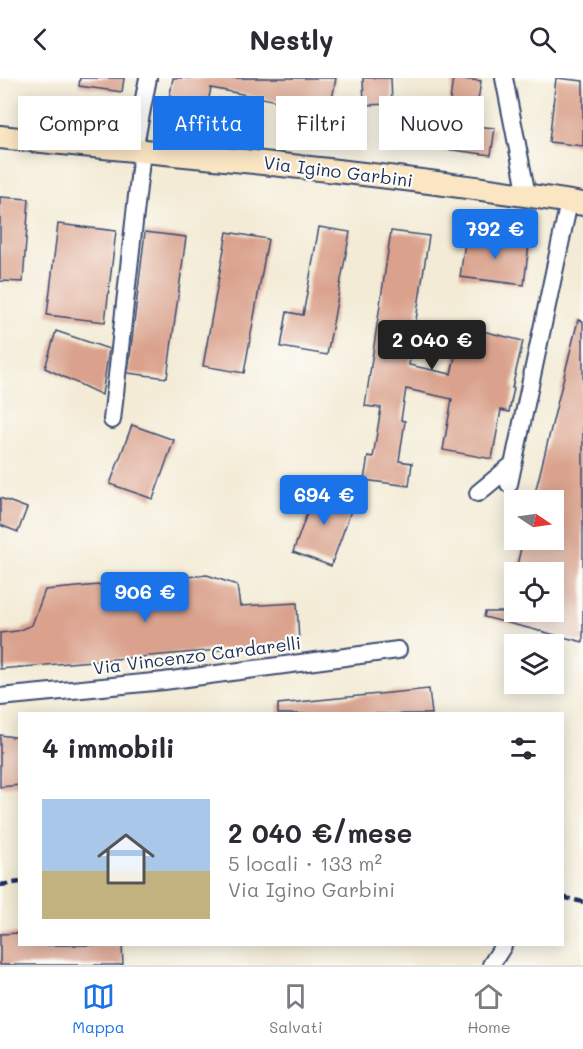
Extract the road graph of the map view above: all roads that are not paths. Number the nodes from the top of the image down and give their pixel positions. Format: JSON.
{"nodes":[{"id":1,"x":148,"y":78,"type":"edge"},
{"id":2,"x":504,"y":78,"type":"edge"},
{"id":3,"x":0,"y":137,"type":"edge"},
{"id":4,"x":138,"y":151,"type":"junction"},
{"id":5,"x":527,"y":195,"type":"junction"},
{"id":6,"x":576,"y":203,"type":"edge"},
{"id":7,"x":112,"y":420,"type":"dead end"},
{"id":8,"x":512,"y":465,"type":"junction"},
{"id":9,"x":509,"y":484,"type":"dead end"},
{"id":10,"x":478,"y":492,"type":"dead end"},
{"id":11,"x":398,"y":650,"type":"dead end"},
{"id":12,"x":0,"y":697,"type":"edge"},
{"id":13,"x":503,"y":946,"type":"dead end"},
{"id":14,"x":490,"y":965,"type":"edge"}],
"edges":[{"from":1,"to":4,"type":"street"},
{"from":2,"to":5,"type":"street"},
{"from":3,"to":4,"type":"street","name":"Via Igino Garbini"},
{"from":4,"to":5,"type":"street","name":"Via Igino Garbini"},
{"from":4,"to":7,"type":"street"},
{"from":5,"to":6,"type":"street","name":"Via Igino Garbini"},
{"from":6,"to":8,"type":"street","name":"Via Igino Garbini"},
{"from":8,"to":9,"type":"street","name":"Via Igino Garbini"},
{"from":8,"to":10,"type":"street"},
{"from":11,"to":12,"type":"street","name":"Via Vincenzo Cardarelli"},
{"from":13,"to":14,"type":"street"}]}
